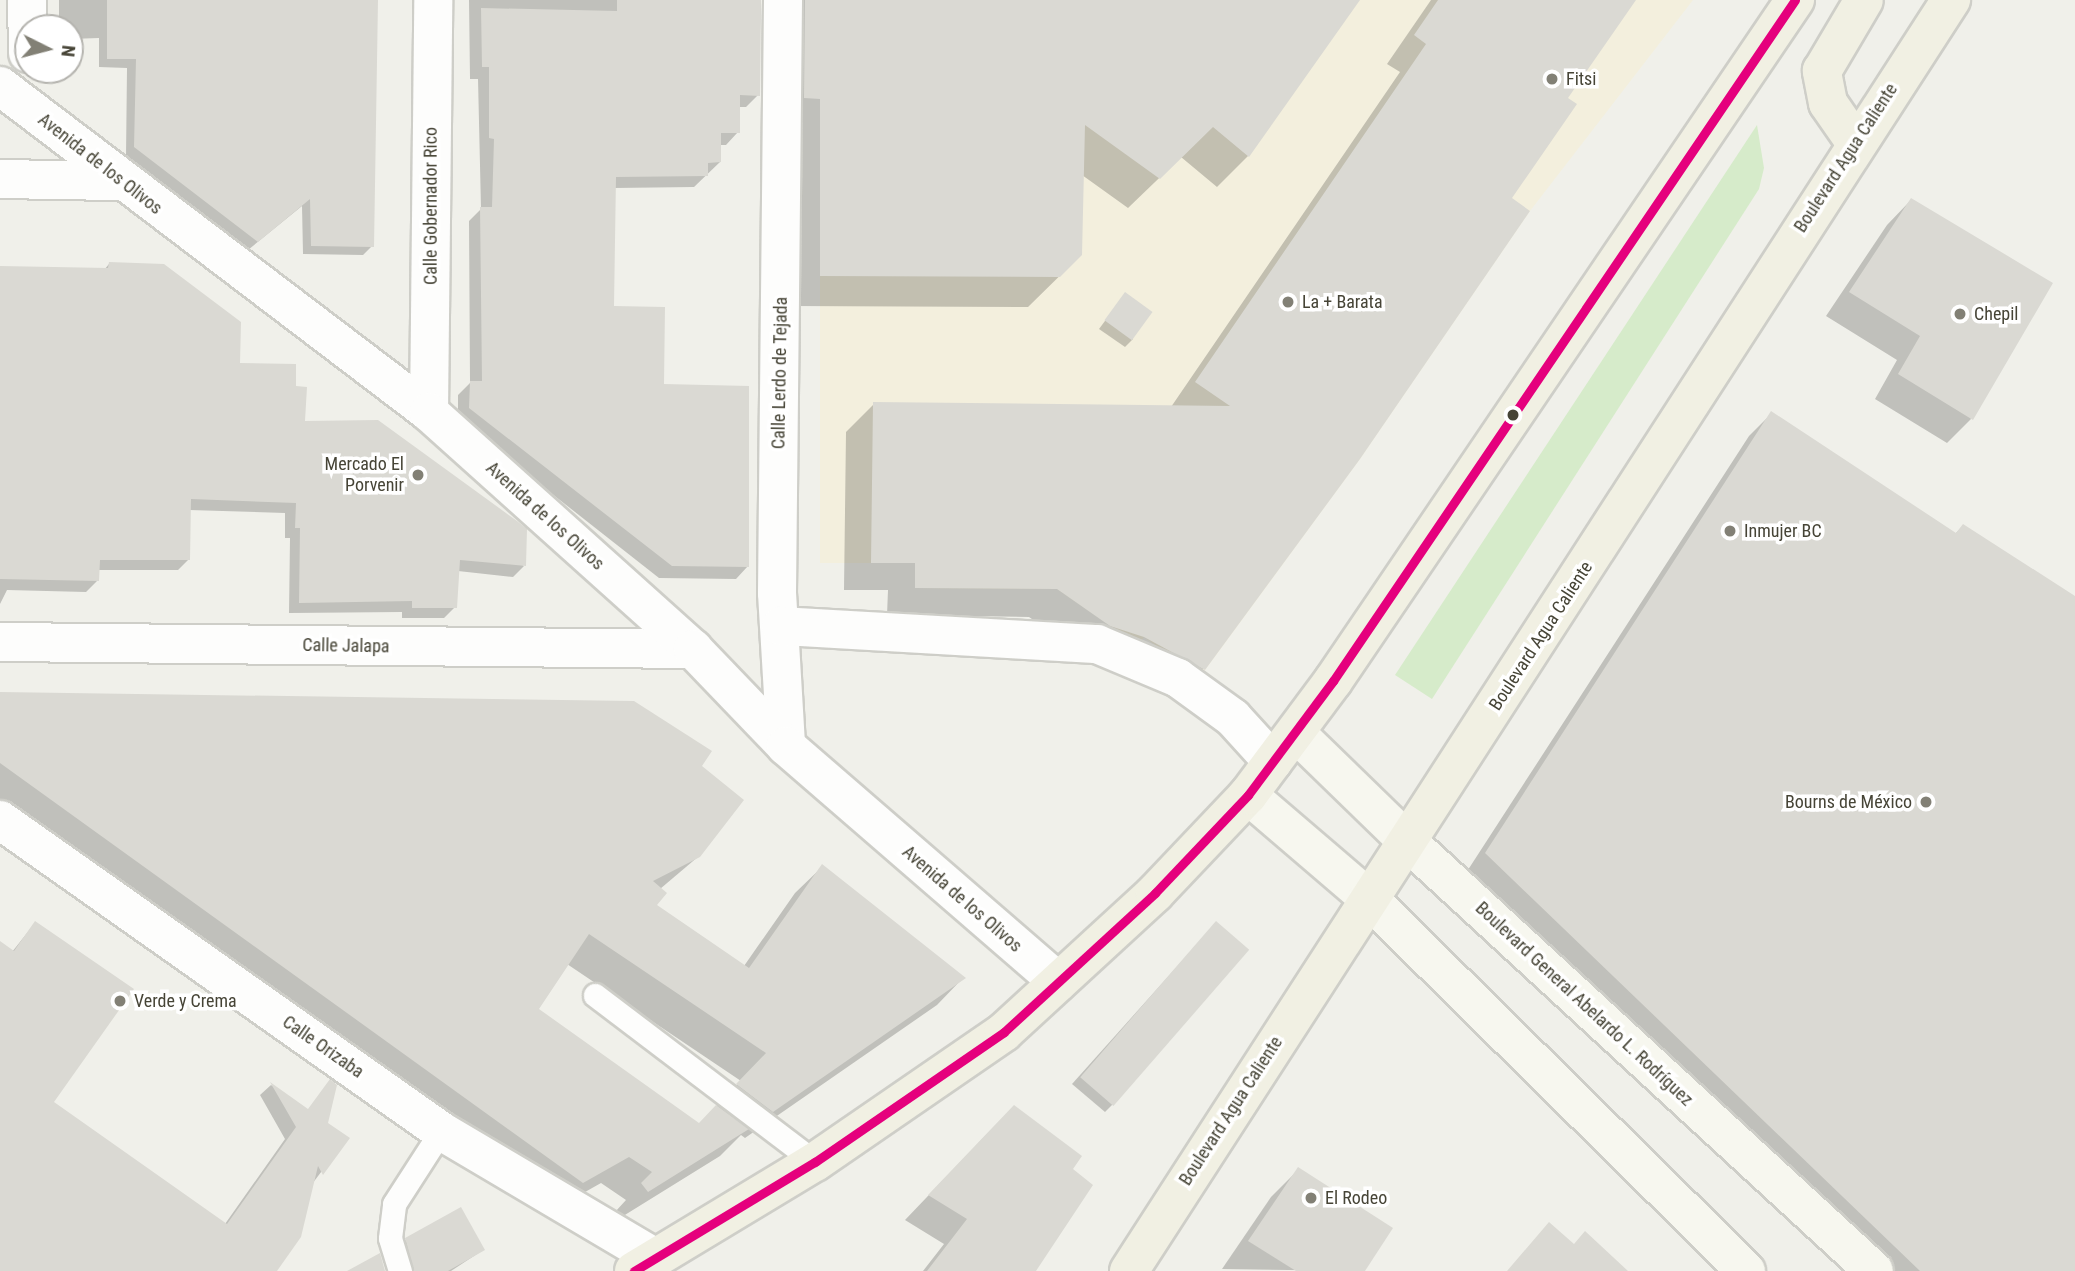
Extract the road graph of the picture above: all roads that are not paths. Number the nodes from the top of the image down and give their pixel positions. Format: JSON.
{"nodes":[{"id":1,"x":433,"y":0,"type":"edge"},
{"id":2,"x":783,"y":0,"type":"edge"},
{"id":3,"x":1795,"y":0,"type":"edge"},
{"id":4,"x":1864,"y":0,"type":"edge"},
{"id":5,"x":1951,"y":0,"type":"edge"},
{"id":6,"x":14,"y":97,"type":"edge"},
{"id":7,"x":1855,"y":142,"type":"junction"},
{"id":8,"x":0,"y":179,"type":"edge"},
{"id":9,"x":120,"y":181,"type":"junction"},
{"id":10,"x":429,"y":412,"type":"junction"},
{"id":11,"x":781,"y":626,"type":"junction"},
{"id":12,"x":0,"y":642,"type":"edge"},
{"id":13,"x":693,"y":649,"type":"junction"},
{"id":14,"x":786,"y":746,"type":"junction"},
{"id":15,"x":1285,"y":748,"type":"junction"},
{"id":16,"x":1248,"y":795,"type":"junction"},
{"id":17,"x":0,"y":820,"type":"edge"},
{"id":18,"x":1408,"y":842,"type":"junction"},
{"id":19,"x":1368,"y":898,"type":"junction"},
{"id":20,"x":1058,"y":982,"type":"junction"},
{"id":21,"x":595,"y":995,"type":"dead end"},
{"id":22,"x":441,"y":1131,"type":"junction"},
{"id":23,"x":816,"y":1161,"type":"junction"},
{"id":24,"x":645,"y":1264,"type":"edge"},
{"id":25,"x":400,"y":1271,"type":"edge"},
{"id":26,"x":1129,"y":1271,"type":"edge"},
{"id":27,"x":1746,"y":1271,"type":"edge"},
{"id":28,"x":1874,"y":1271,"type":"edge"}],
"edges":[{"from":1,"to":10,"type":"street","name":"Calle Gobernador Rico"},
{"from":2,"to":11,"type":"street","name":"Calle Lerdo de Tejada"},
{"from":3,"to":15,"type":"main road"},
{"from":4,"to":7,"type":"main road"},
{"from":5,"to":7,"type":"main road","name":"Boulevard Agua Caliente"},
{"from":6,"to":9,"type":"street","name":"Avenida de los Olivos"},
{"from":7,"to":18,"type":"main road","name":"Boulevard Agua Caliente"},
{"from":8,"to":9,"type":"street"},
{"from":9,"to":10,"type":"street","name":"Avenida de los Olivos"},
{"from":10,"to":13,"type":"street","name":"Avenida de los Olivos"},
{"from":11,"to":14,"type":"street","name":"Calle Lerdo de Tejada"},
{"from":11,"to":15,"type":"street"},
{"from":12,"to":13,"type":"street","name":"Calle Jalapa"},
{"from":13,"to":14,"type":"street","name":"Avenida de los Olivos"},
{"from":14,"to":20,"type":"street","name":"Avenida de los Olivos"},
{"from":15,"to":16,"type":"main road"},
{"from":15,"to":18,"type":"main road","name":"Boulevard General Abelardo L. Rodríguez"},
{"from":16,"to":19,"type":"main road"},
{"from":16,"to":20,"type":"main road"},
{"from":17,"to":22,"type":"street","name":"Calle Orizaba"},
{"from":18,"to":19,"type":"main road","name":"Boulevard Agua Caliente"},
{"from":18,"to":28,"type":"main road","name":"Boulevard General Abelardo L. Rodríguez"},
{"from":19,"to":26,"type":"main road","name":"Boulevard Agua Caliente"},
{"from":19,"to":27,"type":"main road"},
{"from":20,"to":23,"type":"main road"},
{"from":21,"to":23,"type":"lane"},
{"from":22,"to":24,"type":"street","name":"Calle Orizaba"},
{"from":22,"to":25,"type":"lane"},
{"from":23,"to":24,"type":"main road"}]}
